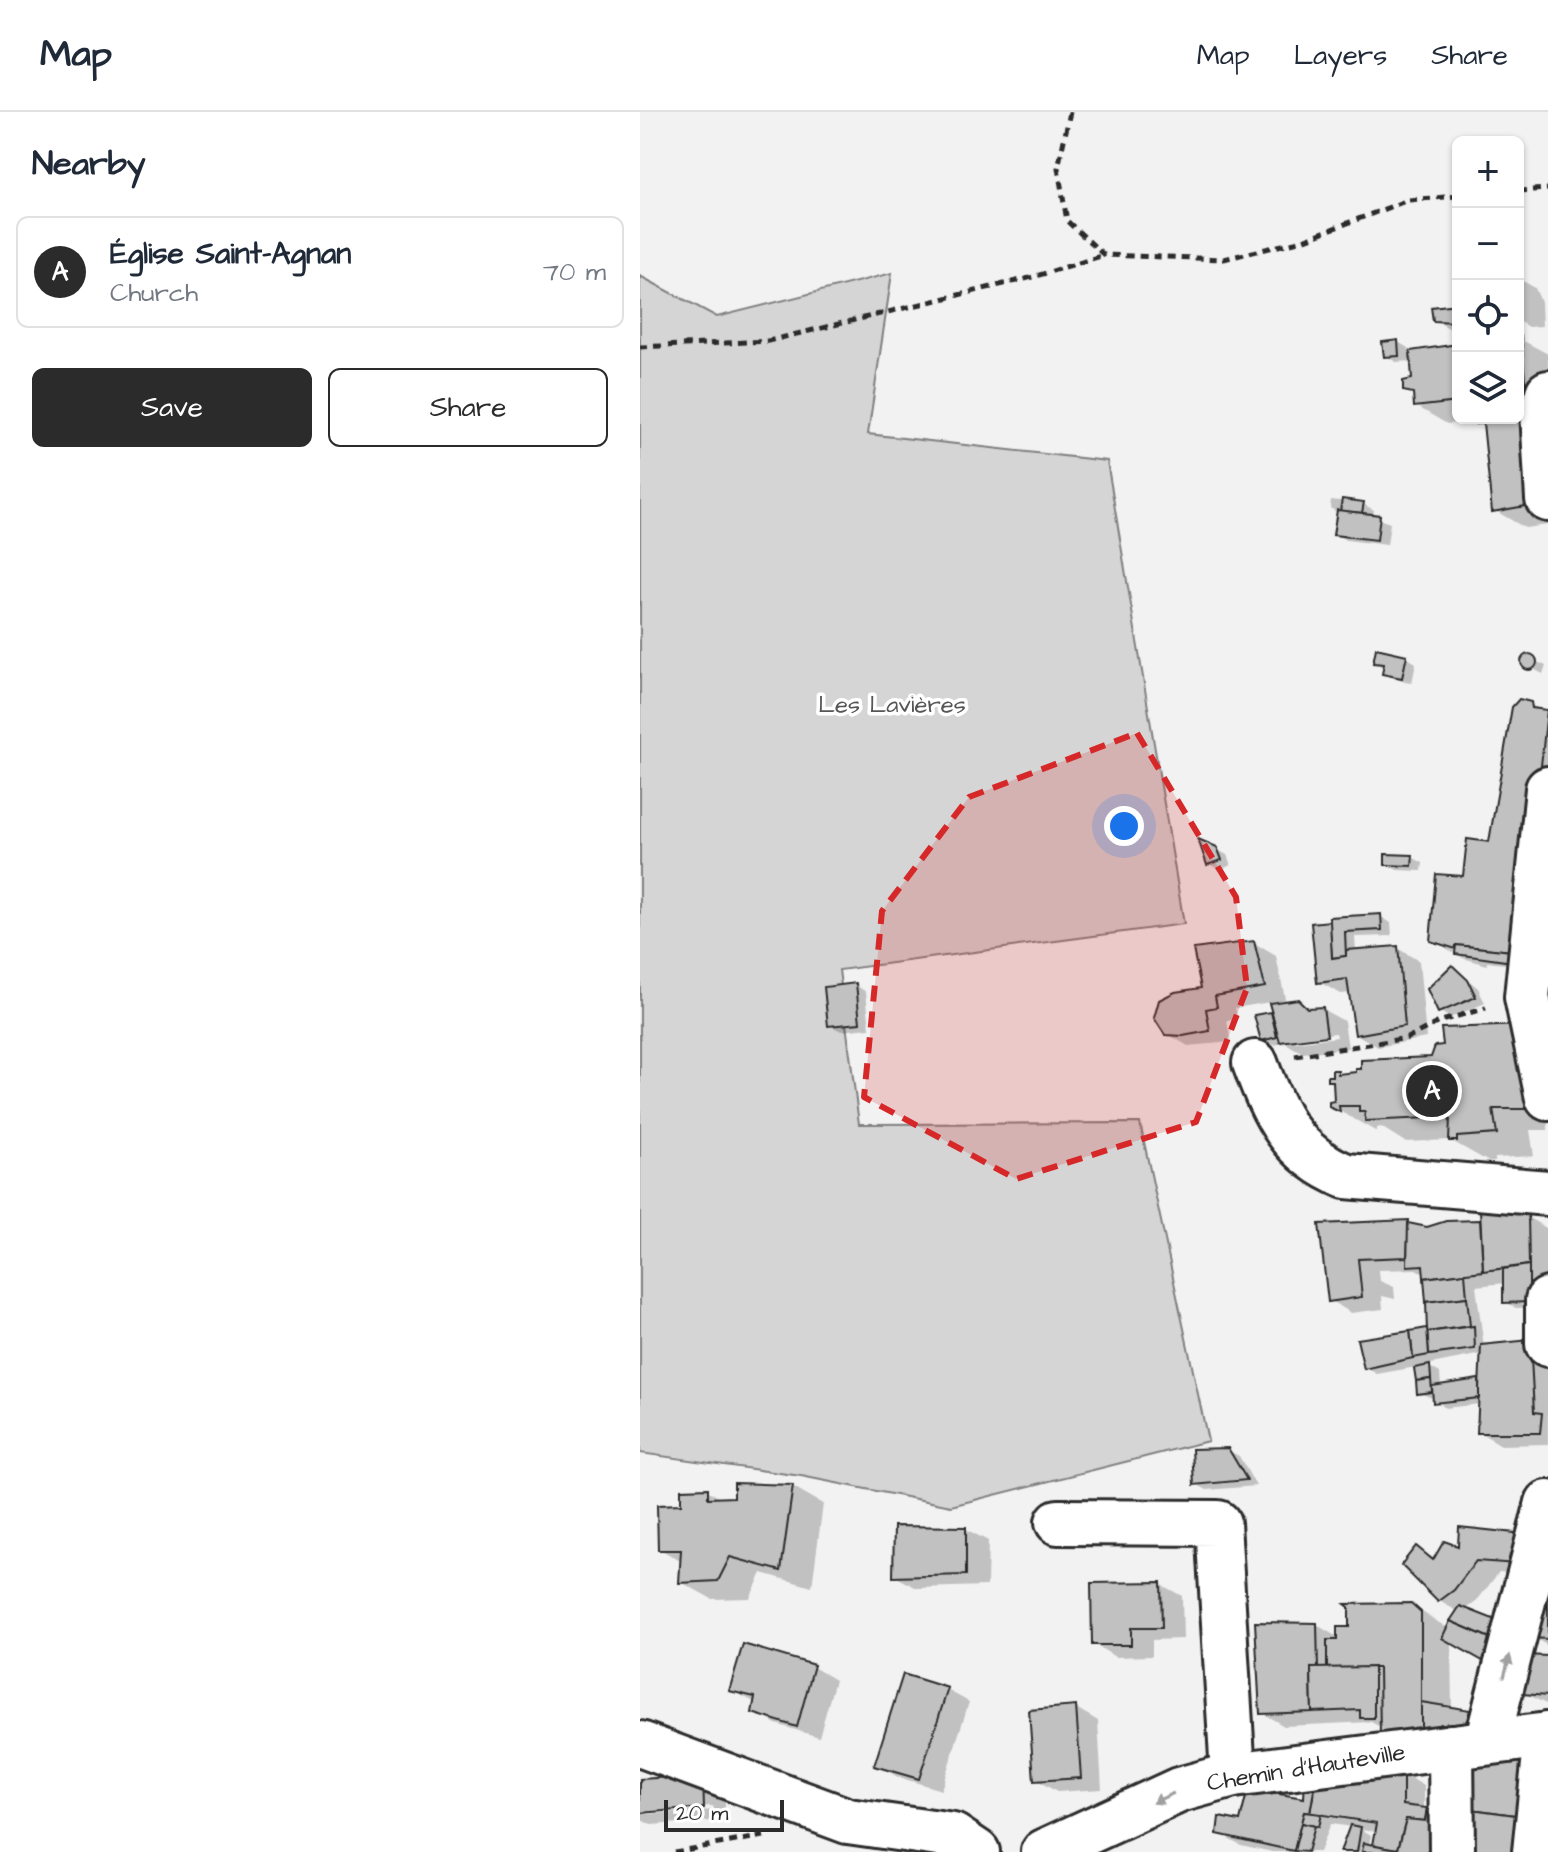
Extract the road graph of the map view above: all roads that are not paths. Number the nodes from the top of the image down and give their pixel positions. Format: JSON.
{"nodes":[{"id":1,"x":1548,"y":393,"type":"edge"},
{"id":2,"x":1548,"y":499,"type":"edge"},
{"id":3,"x":1548,"y":789,"type":"edge"},
{"id":4,"x":1255,"y":1063,"type":"road end"},
{"id":5,"x":1548,"y":1098,"type":"edge"},
{"id":6,"x":1548,"y":1193,"type":"edge"},
{"id":7,"x":1548,"y":1300,"type":"edge"},
{"id":8,"x":1548,"y":1344,"type":"edge"},
{"id":9,"x":1548,"y":1503,"type":"edge"},
{"id":10,"x":1058,"y":1522,"type":"dead end"},
{"id":11,"x":1548,"y":1735,"type":"edge"},
{"id":12,"x":640,"y":1744,"type":"edge"},
{"id":13,"x":1469,"y":1744,"type":"junction"},
{"id":14,"x":1233,"y":1775,"type":"junction"},
{"id":15,"x":977,"y":1852,"type":"edge"},
{"id":16,"x":1044,"y":1852,"type":"edge"},
{"id":17,"x":1452,"y":1852,"type":"edge"},
{"id":18,"x":1535,"y":1852,"type":"edge"}],
"edges":[{"from":1,"to":2,"type":"street"},
{"from":3,"to":5,"type":"street"},
{"from":4,"to":6,"type":"street"},
{"from":7,"to":8,"type":"street"},
{"from":13,"to":9,"type":"street","one_way":true},
{"from":10,"to":14,"type":"street"},
{"from":11,"to":13,"type":"street","name":"Chemin d'Hauteville"},
{"from":11,"to":18,"type":"street"},
{"from":12,"to":15,"type":"street"},
{"from":13,"to":14,"type":"street","name":"Chemin d'Hauteville"},
{"from":13,"to":17,"type":"street"},
{"from":14,"to":16,"type":"street","name":"Chemin d'Hauteville","one_way":true}]}
